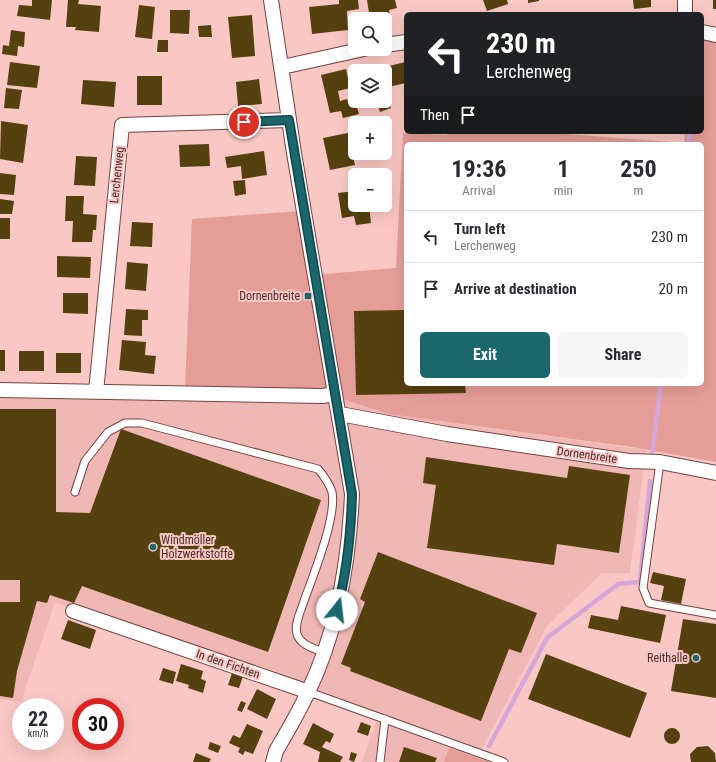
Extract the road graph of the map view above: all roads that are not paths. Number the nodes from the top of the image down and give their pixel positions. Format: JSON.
{"nodes":[{"id":1,"x":271,"y":0,"type":"edge"},
{"id":2,"x":685,"y":0,"type":"edge"},
{"id":3,"x":685,"y":12,"type":"edge"},
{"id":4,"x":704,"y":32,"type":"edge"},
{"id":5,"x":716,"y":35,"type":"edge"},
{"id":6,"x":404,"y":42,"type":"edge"},
{"id":7,"x":392,"y":44,"type":"edge"},
{"id":8,"x":348,"y":53,"type":"edge"},
{"id":9,"x":282,"y":67,"type":"junction"},
{"id":10,"x":289,"y":120,"type":"junction"},
{"id":11,"x":0,"y":390,"type":"edge"},
{"id":12,"x":96,"y":392,"type":"junction"},
{"id":13,"x":335,"y":394,"type":"junction"},
{"id":14,"x":340,"y":414,"type":"junction"},
{"id":15,"x":660,"y":462,"type":"junction"},
{"id":16,"x":716,"y":473,"type":"edge"},
{"id":17,"x":75,"y":492,"type":"dead end"},
{"id":18,"x":73,"y":611,"type":"dead end"},
{"id":19,"x":716,"y":615,"type":"edge"},
{"id":20,"x":324,"y":652,"type":"junction"},
{"id":21,"x":309,"y":692,"type":"junction"},
{"id":22,"x":385,"y":719,"type":"junction"},
{"id":23,"x":273,"y":762,"type":"edge"},
{"id":24,"x":380,"y":762,"type":"edge"},
{"id":25,"x":504,"y":762,"type":"edge"}],
"edges":[{"from":1,"to":9,"type":"street"},
{"from":2,"to":3,"type":"street"},
{"from":4,"to":5,"type":"street"},
{"from":6,"to":7,"type":"street"},
{"from":8,"to":9,"type":"street"},
{"from":9,"to":10,"type":"street"},
{"from":10,"to":12,"type":"street","name":"Lerchenweg"},
{"from":10,"to":13,"type":"street"},
{"from":11,"to":12,"type":"street"},
{"from":12,"to":13,"type":"street"},
{"from":13,"to":14,"type":"street"},
{"from":14,"to":15,"type":"street","name":"Dornenbreite"},
{"from":14,"to":20,"type":"street"},
{"from":15,"to":16,"type":"street","name":"Dornenbreite"},
{"from":15,"to":19,"type":"lane"},
{"from":17,"to":20,"type":"lane"},
{"from":18,"to":21,"type":"street","name":"In den Fichten"},
{"from":20,"to":21,"type":"street"},
{"from":21,"to":22,"type":"lane"},
{"from":21,"to":23,"type":"street"},
{"from":22,"to":24,"type":"lane"},
{"from":22,"to":25,"type":"lane"}]}
